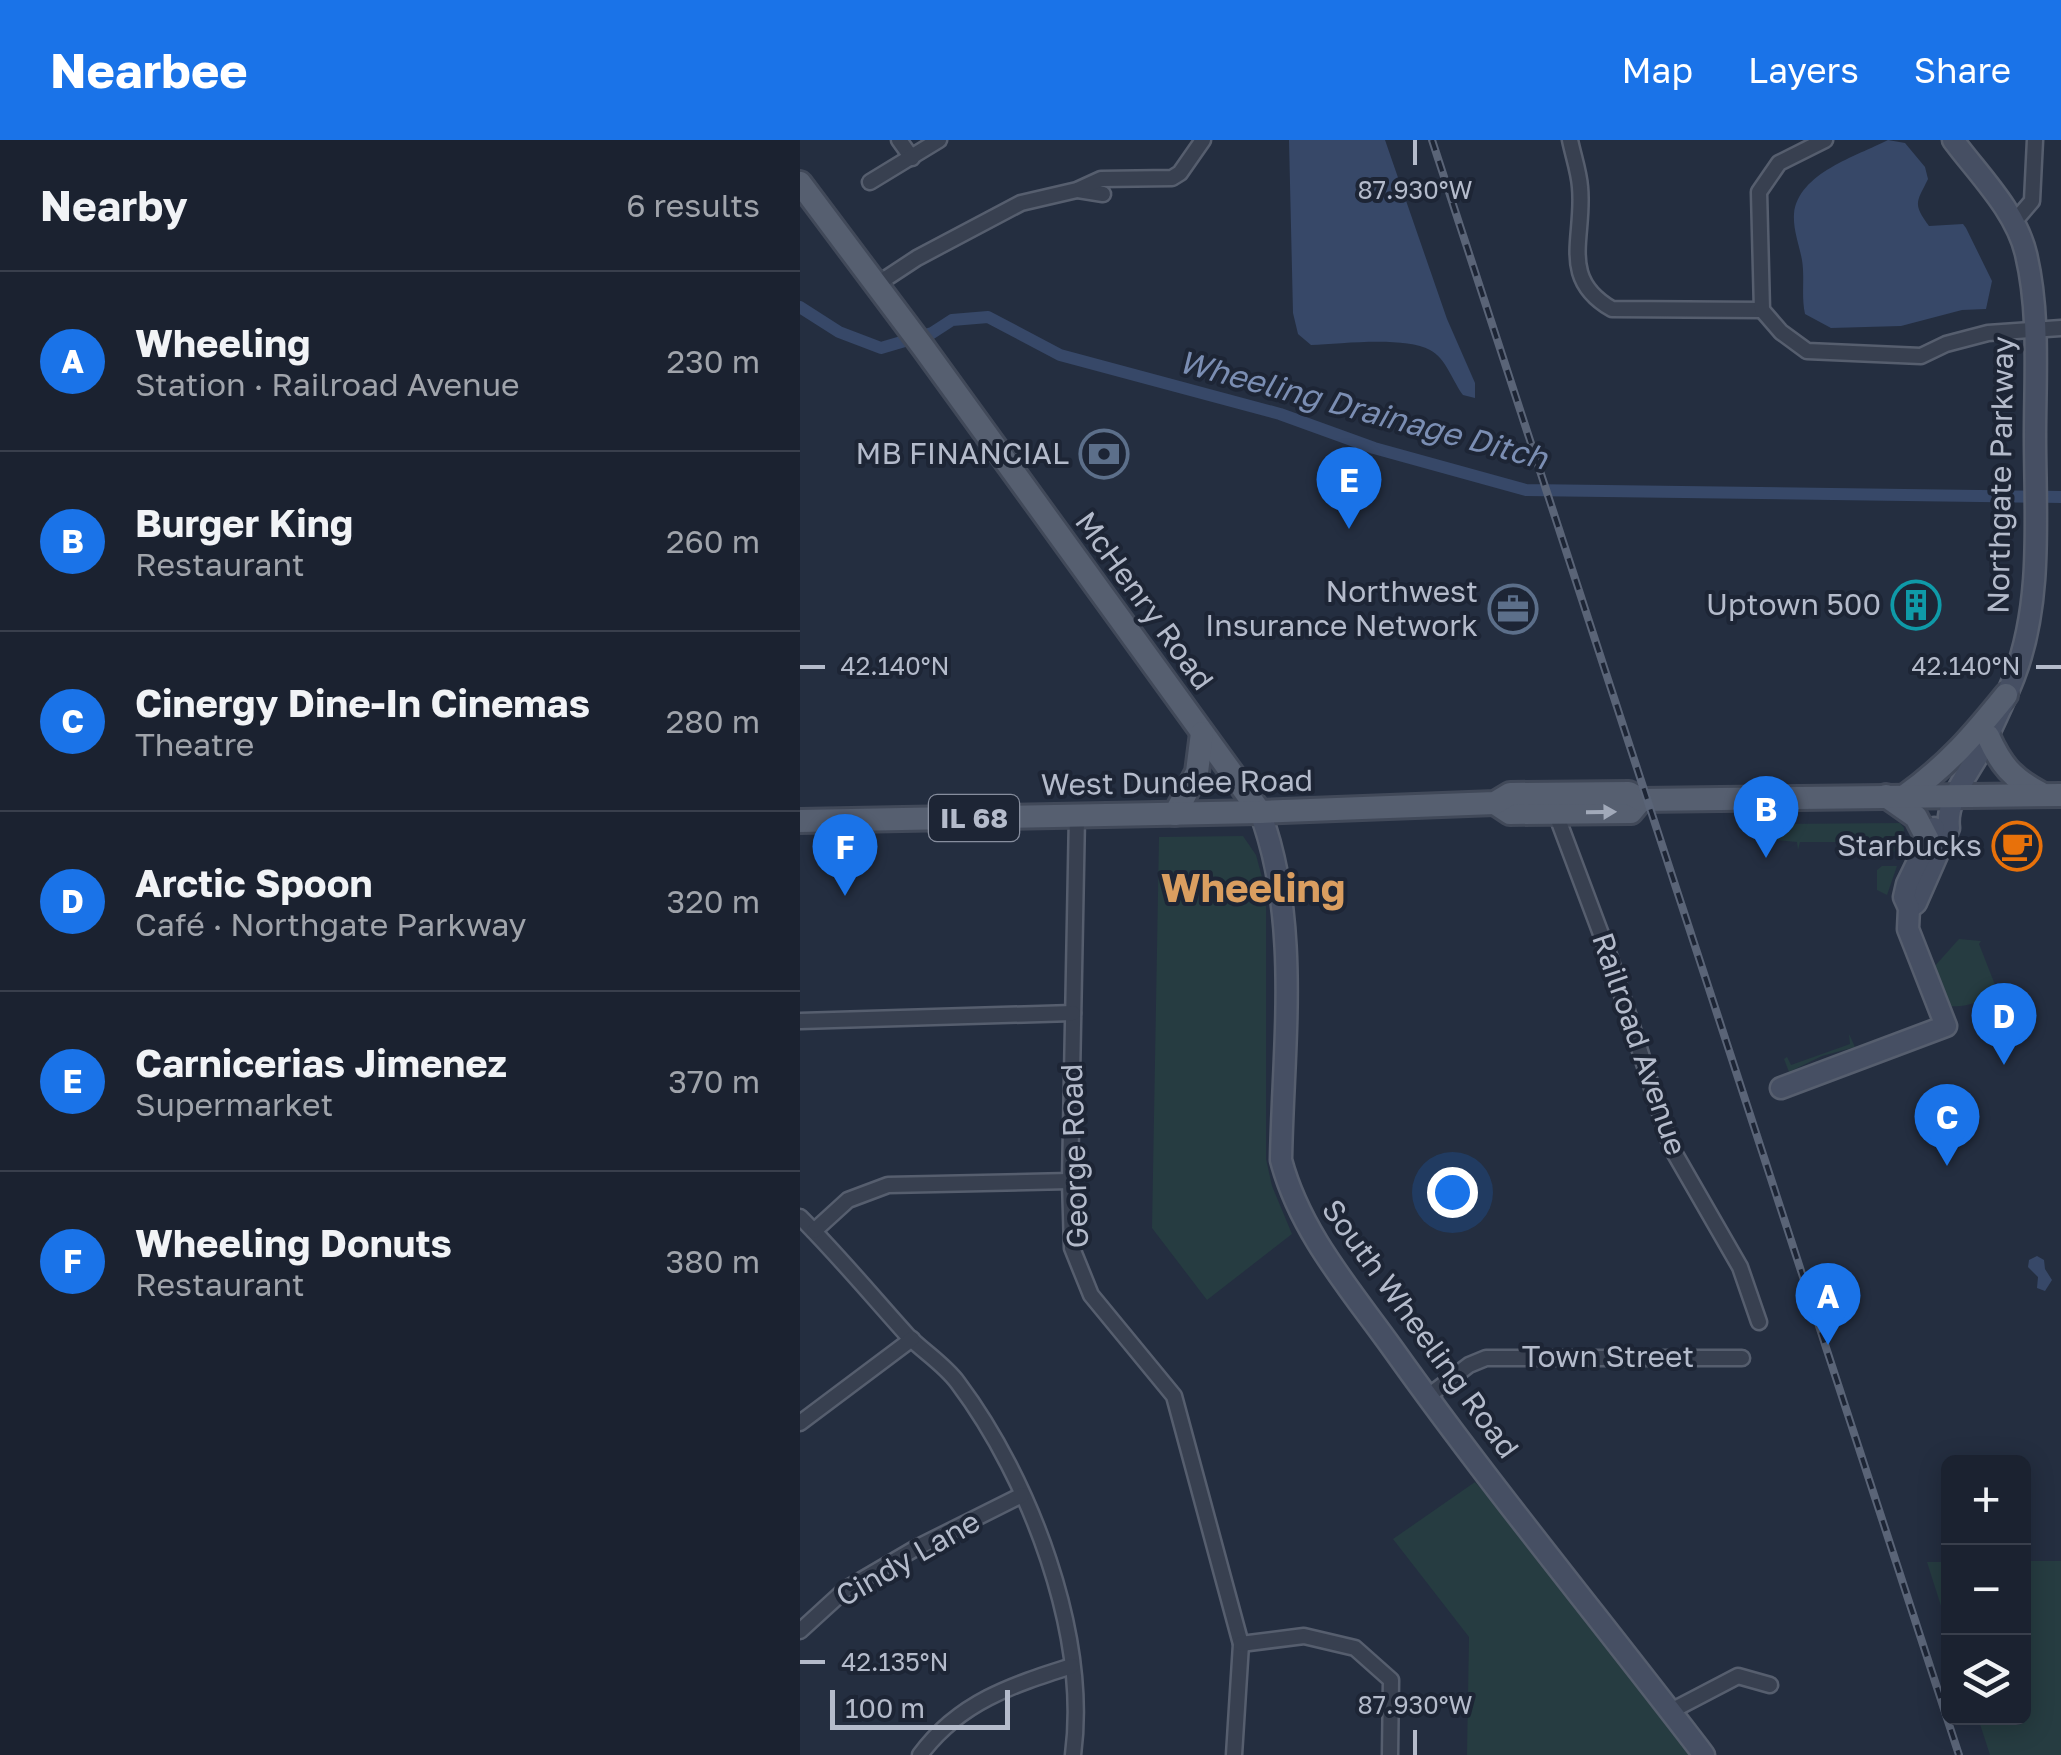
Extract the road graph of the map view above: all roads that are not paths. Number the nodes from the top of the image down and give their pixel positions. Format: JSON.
{"nodes":[{"id":1,"x":899,"y":140,"type":"edge"},
{"id":2,"x":939,"y":140,"type":"edge"},
{"id":3,"x":1202,"y":140,"type":"edge"},
{"id":4,"x":1570,"y":140,"type":"edge"},
{"id":5,"x":1825,"y":140,"type":"edge"},
{"id":6,"x":1953,"y":140,"type":"edge"},
{"id":7,"x":2035,"y":140,"type":"edge"},
{"id":8,"x":912,"y":158,"type":"junction"},
{"id":9,"x":870,"y":182,"type":"dead end"},
{"id":10,"x":800,"y":183,"type":"edge"},
{"id":11,"x":1077,"y":190,"type":"junction"},
{"id":12,"x":1103,"y":194,"type":"dead end"},
{"id":13,"x":2014,"y":222,"type":"junction"},
{"id":14,"x":876,"y":285,"type":"junction"},
{"id":15,"x":1762,"y":310,"type":"junction"},
{"id":16,"x":2036,"y":328,"type":"junction"},
{"id":17,"x":2061,"y":328,"type":"edge"},
{"id":18,"x":2006,"y":695,"type":"junction"},
{"id":19,"x":1202,"y":733,"type":"junction"},
{"id":20,"x":1988,"y":736,"type":"junction"},
{"id":21,"x":2052,"y":795,"type":"edge"},
{"id":22,"x":1896,"y":796,"type":"junction"},
{"id":23,"x":1641,"y":800,"type":"junction"},
{"id":24,"x":1495,"y":803,"type":"junction"},
{"id":25,"x":1951,"y":806,"type":"junction"},
{"id":26,"x":1260,"y":812,"type":"junction"},
{"id":27,"x":1176,"y":814,"type":"junction"},
{"id":28,"x":1556,"y":814,"type":"junction"},
{"id":29,"x":1077,"y":815,"type":"junction"},
{"id":30,"x":800,"y":821,"type":"edge"},
{"id":31,"x":1928,"y":840,"type":"junction"},
{"id":32,"x":1909,"y":908,"type":"junction"},
{"id":33,"x":1073,"y":1013,"type":"junction"},
{"id":34,"x":800,"y":1021,"type":"edge"},
{"id":35,"x":1782,"y":1088,"type":"dead end"},
{"id":36,"x":1070,"y":1180,"type":"junction"},
{"id":37,"x":800,"y":1217,"type":"edge"},
{"id":38,"x":814,"y":1231,"type":"junction"},
{"id":39,"x":1759,"y":1322,"type":"dead end"},
{"id":40,"x":912,"y":1340,"type":"junction"},
{"id":41,"x":1742,"y":1358,"type":"dead end"},
{"id":42,"x":1427,"y":1396,"type":"junction"},
{"id":43,"x":800,"y":1423,"type":"edge"},
{"id":44,"x":1022,"y":1495,"type":"junction"},
{"id":45,"x":800,"y":1631,"type":"edge"},
{"id":46,"x":1241,"y":1644,"type":"junction"},
{"id":47,"x":1072,"y":1666,"type":"junction"},
{"id":48,"x":1770,"y":1686,"type":"dead end"},
{"id":49,"x":1671,"y":1711,"type":"junction"},
{"id":50,"x":920,"y":1755,"type":"edge"},
{"id":51,"x":1073,"y":1755,"type":"edge"},
{"id":52,"x":1234,"y":1755,"type":"edge"},
{"id":53,"x":1390,"y":1755,"type":"edge"},
{"id":54,"x":1704,"y":1755,"type":"edge"}],
"edges":[{"from":1,"to":8,"type":"street"},
{"from":2,"to":8,"type":"street"},
{"from":3,"to":11,"type":"street"},
{"from":4,"to":15,"type":"street"},
{"from":5,"to":15,"type":"street"},
{"from":6,"to":13,"type":"street","name":"Northgate Parkway"},
{"from":7,"to":13,"type":"street"},
{"from":8,"to":9,"type":"street"},
{"from":10,"to":14,"type":"main road","name":"McHenry Road"},
{"from":11,"to":12,"type":"street"},
{"from":11,"to":14,"type":"street"},
{"from":13,"to":16,"type":"street","name":"Northgate Parkway"},
{"from":14,"to":19,"type":"main road","name":"McHenry Road"},
{"from":15,"to":16,"type":"street"},
{"from":16,"to":17,"type":"street"},
{"from":16,"to":18,"type":"street","name":"Northgate Parkway"},
{"from":18,"to":20,"type":"street","name":"Northgate Parkway"},
{"from":18,"to":22,"type":"main road"},
{"from":19,"to":26,"type":"main road","name":"McHenry Road"},
{"from":19,"to":27,"type":"main road"},
{"from":20,"to":21,"type":"main road"},
{"from":20,"to":25,"type":"street","name":"Northgate Parkway"},
{"from":21,"to":25,"type":"main road","name":"West Dundee Road","number":"IL 68"},
{"from":22,"to":23,"type":"main road","name":"West Dundee Road","number":"IL 68"},
{"from":22,"to":25,"type":"main road","name":"West Dundee Road","number":"IL 68"},
{"from":22,"to":31,"type":"main road"},
{"from":23,"to":24,"type":"main road","name":"West Dundee Road","number":"IL 68"},
{"from":28,"to":23,"type":"main road","name":"West Dundee Road","number":"IL 68","one_way":true},
{"from":24,"to":26,"type":"main road","name":"West Dundee Road","number":"IL 68"},
{"from":24,"to":28,"type":"main road","name":"West Dundee Road","number":"IL 68"},
{"from":25,"to":31,"type":"street","name":"Northgate Parkway"},
{"from":25,"to":32,"type":"street","name":"Northgate Parkway"},
{"from":26,"to":27,"type":"main road","name":"West Dundee Road","number":"IL 68"},
{"from":26,"to":42,"type":"street","name":"South Wheeling Road"},
{"from":27,"to":29,"type":"main road","name":"West Dundee Road","number":"IL 68"},
{"from":28,"to":39,"type":"street","name":"Railroad Avenue"},
{"from":29,"to":30,"type":"main road","name":"West Dundee Road","number":"IL 68"},
{"from":29,"to":33,"type":"street","name":"George Road"},
{"from":31,"to":32,"type":"street","name":"Northgate Parkway"},
{"from":32,"to":35,"type":"street","name":"Northgate Parkway"},
{"from":33,"to":34,"type":"street"},
{"from":33,"to":36,"type":"street","name":"George Road"},
{"from":36,"to":38,"type":"street"},
{"from":36,"to":46,"type":"street","name":"George Road"},
{"from":37,"to":38,"type":"street"},
{"from":38,"to":40,"type":"street"},
{"from":40,"to":43,"type":"street"},
{"from":40,"to":44,"type":"street"},
{"from":41,"to":42,"type":"street","name":"Town Street"},
{"from":42,"to":49,"type":"street","name":"South Wheeling Road"},
{"from":44,"to":45,"type":"street","name":"Cindy Lane"},
{"from":44,"to":47,"type":"street"},
{"from":46,"to":52,"type":"street","name":"George Road"},
{"from":46,"to":53,"type":"street"},
{"from":47,"to":50,"type":"street"},
{"from":47,"to":51,"type":"street"},
{"from":48,"to":49,"type":"street"},
{"from":49,"to":54,"type":"street","name":"South Wheeling Road"}]}
